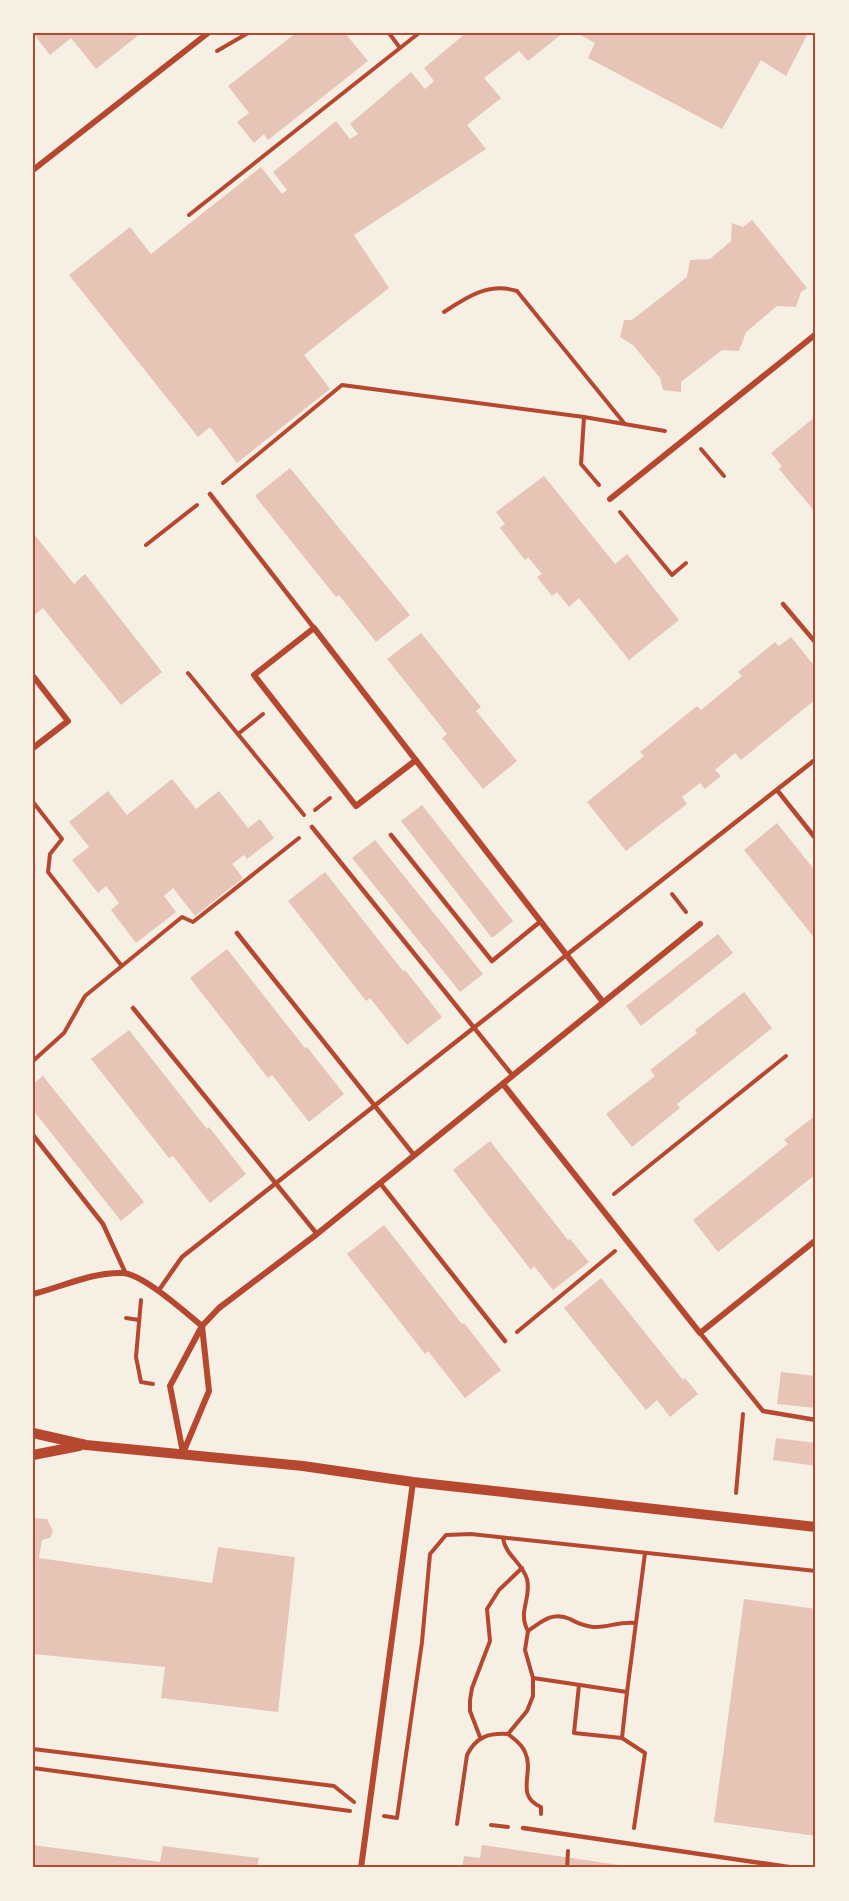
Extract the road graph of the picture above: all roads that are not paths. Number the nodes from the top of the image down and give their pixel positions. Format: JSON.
{"nodes":[{"id":1,"x":208,"y":33,"type":"edge"},
{"id":2,"x":33,"y":170,"type":"edge"},
{"id":3,"x":816,"y":334,"type":"edge"},
{"id":4,"x":210,"y":494,"type":"road end"},
{"id":5,"x":610,"y":499,"type":"dead end"},
{"id":6,"x":783,"y":604,"type":"dead end"},
{"id":7,"x":314,"y":628,"type":"junction"},
{"id":8,"x":816,"y":643,"type":"edge"},
{"id":9,"x":33,"y":676,"type":"edge"},
{"id":10,"x":33,"y":748,"type":"edge"},
{"id":11,"x":816,"y":759,"type":"edge"},
{"id":12,"x":416,"y":760,"type":"junction"},
{"id":13,"x":777,"y":790,"type":"junction"},
{"id":14,"x":312,"y":827,"type":"road end"},
{"id":15,"x":391,"y":835,"type":"dead end"},
{"id":16,"x":816,"y":839,"type":"edge"},
{"id":17,"x":541,"y":921,"type":"junction"},
{"id":18,"x":700,"y":924,"type":"dead end"},
{"id":19,"x":237,"y":933,"type":"dead end"},
{"id":20,"x":566,"y":954,"type":"junction"},
{"id":21,"x":603,"y":1002,"type":"junction"},
{"id":22,"x":133,"y":1008,"type":"dead end"},
{"id":23,"x":474,"y":1028,"type":"junction"},
{"id":24,"x":513,"y":1076,"type":"junction"},
{"id":25,"x":503,"y":1084,"type":"junction"},
{"id":26,"x":375,"y":1106,"type":"junction"},
{"id":27,"x":33,"y":1135,"type":"edge"},
{"id":28,"x":414,"y":1155,"type":"junction"},
{"id":29,"x":380,"y":1183,"type":"junction"},
{"id":30,"x":276,"y":1184,"type":"junction"},
{"id":31,"x":317,"y":1234,"type":"junction"},
{"id":32,"x":816,"y":1240,"type":"edge"},
{"id":33,"x":124,"y":1272,"type":"junction"},
{"id":34,"x":159,"y":1290,"type":"junction"},
{"id":35,"x":33,"y":1294,"type":"edge"},
{"id":36,"x":202,"y":1326,"type":"junction"},
{"id":37,"x":700,"y":1333,"type":"junction"},
{"id":38,"x":505,"y":1341,"type":"road end"},
{"id":39,"x":816,"y":1420,"type":"edge"},
{"id":40,"x":33,"y":1433,"type":"edge"},
{"id":41,"x":86,"y":1445,"type":"junction"},
{"id":42,"x":183,"y":1453,"type":"junction"},
{"id":43,"x":33,"y":1455,"type":"edge"},
{"id":44,"x":412,"y":1482,"type":"junction"},
{"id":45,"x":816,"y":1527,"type":"edge"},
{"id":46,"x":523,"y":1828,"type":"dead end"},
{"id":47,"x":361,"y":1868,"type":"edge"},
{"id":48,"x":795,"y":1868,"type":"edge"}],
"edges":[{"from":1,"to":2,"type":"street"},
{"from":3,"to":5,"type":"street"},
{"from":4,"to":7,"type":"lane"},
{"from":6,"to":8,"type":"lane"},
{"from":7,"to":12,"type":"street"},
{"from":7,"to":12,"type":"street"},
{"from":9,"to":10,"type":"street"},
{"from":11,"to":13,"type":"lane"},
{"from":12,"to":17,"type":"street"},
{"from":13,"to":16,"type":"lane"},
{"from":13,"to":20,"type":"lane"},
{"from":14,"to":23,"type":"lane"},
{"from":15,"to":17,"type":"lane"},
{"from":17,"to":20,"type":"street"},
{"from":18,"to":21,"type":"street"},
{"from":19,"to":26,"type":"lane"},
{"from":20,"to":21,"type":"street"},
{"from":20,"to":23,"type":"lane"},
{"from":21,"to":24,"type":"street"},
{"from":22,"to":30,"type":"lane"},
{"from":23,"to":24,"type":"lane"},
{"from":23,"to":26,"type":"lane"},
{"from":24,"to":25,"type":"street"},
{"from":25,"to":28,"type":"street"},
{"from":25,"to":37,"type":"street"},
{"from":26,"to":28,"type":"lane"},
{"from":26,"to":30,"type":"lane"},
{"from":27,"to":33,"type":"lane"},
{"from":28,"to":29,"type":"street"},
{"from":29,"to":31,"type":"street"},
{"from":29,"to":38,"type":"lane"},
{"from":30,"to":31,"type":"lane"},
{"from":30,"to":34,"type":"lane"},
{"from":31,"to":36,"type":"street"},
{"from":32,"to":37,"type":"street"},
{"from":33,"to":34,"type":"street"},
{"from":33,"to":35,"type":"street"},
{"from":34,"to":36,"type":"street"},
{"from":36,"to":42,"type":"street"},
{"from":36,"to":42,"type":"street"},
{"from":37,"to":39,"type":"lane"},
{"from":40,"to":41,"type":"street"},
{"from":41,"to":42,"type":"street"},
{"from":41,"to":43,"type":"street"},
{"from":42,"to":44,"type":"street"},
{"from":44,"to":45,"type":"street"},
{"from":44,"to":47,"type":"street"},
{"from":46,"to":48,"type":"lane"}]}
